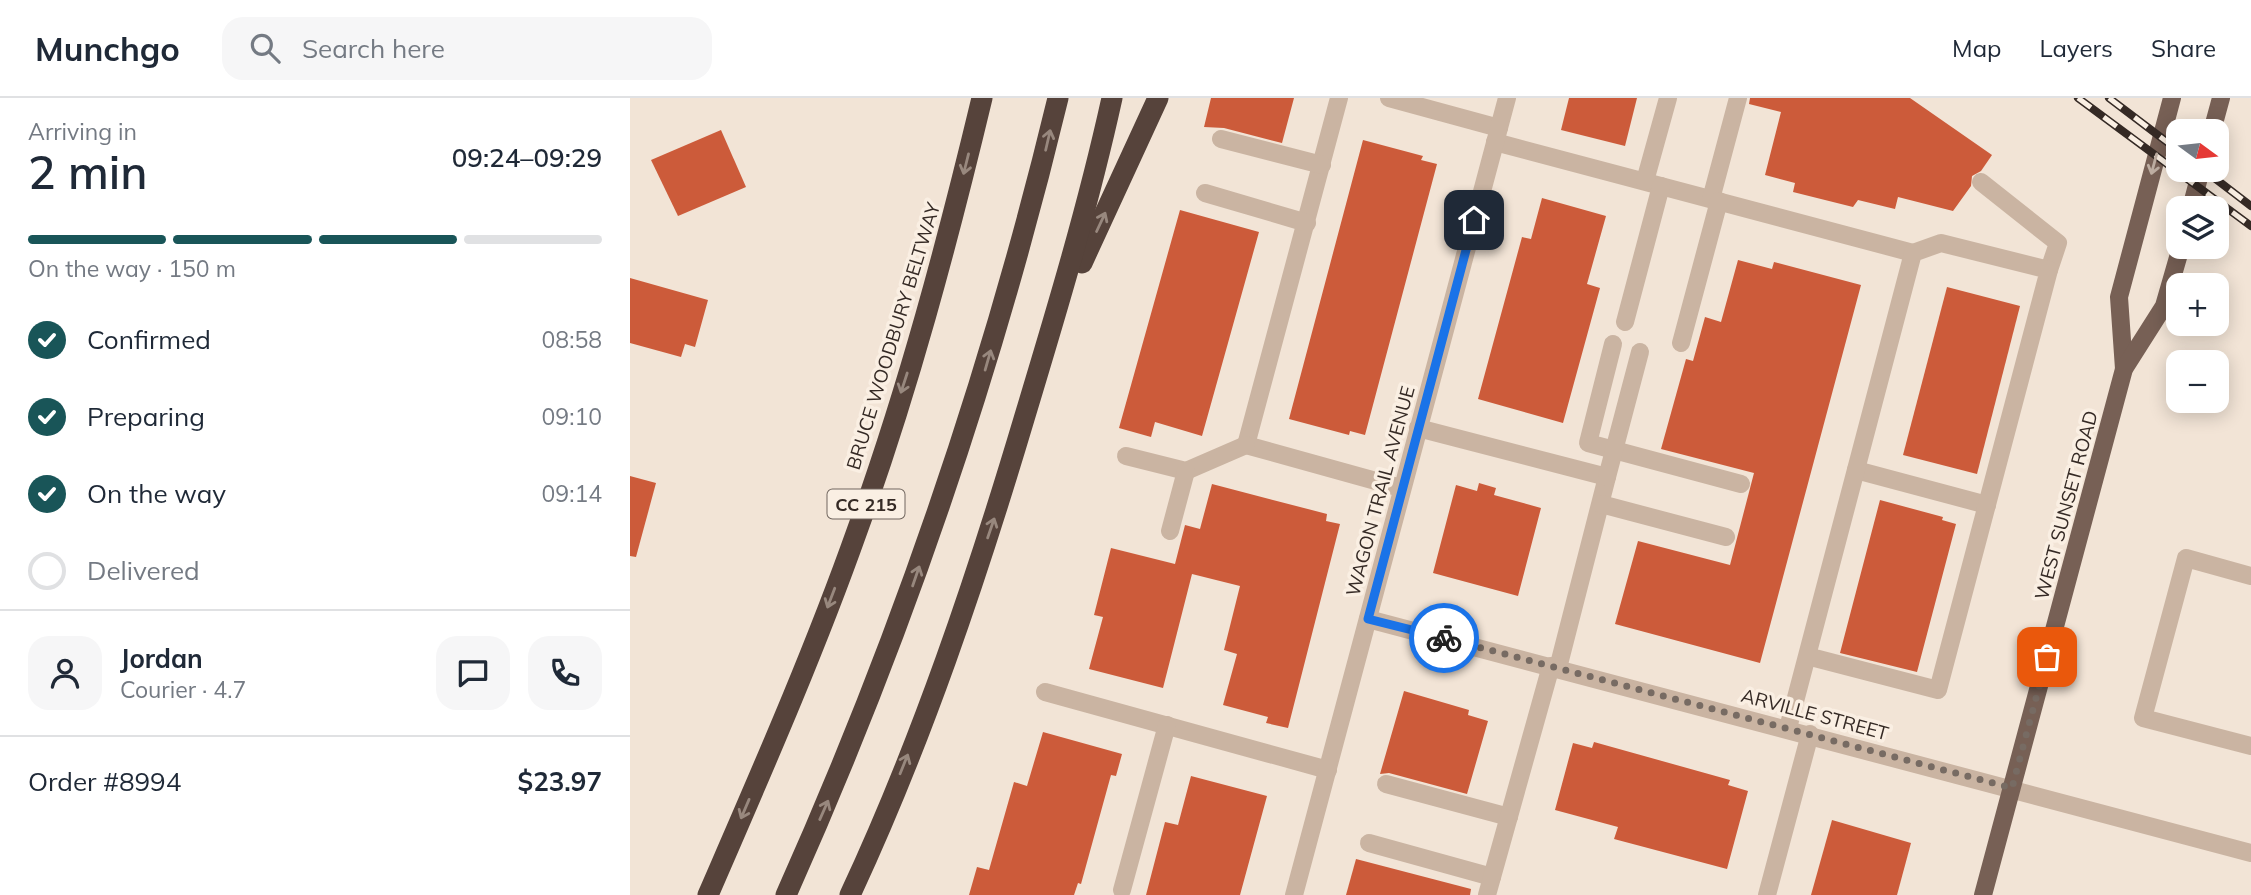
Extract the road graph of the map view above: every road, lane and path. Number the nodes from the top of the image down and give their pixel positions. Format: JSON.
{"nodes":[{"id":1,"x":982,"y":98,"type":"edge"},
{"id":2,"x":1058,"y":98,"type":"edge"},
{"id":3,"x":1112,"y":98,"type":"edge"},
{"id":4,"x":1158,"y":98,"type":"edge"},
{"id":5,"x":1339,"y":98,"type":"edge"},
{"id":6,"x":1389,"y":98,"type":"edge"},
{"id":7,"x":1507,"y":98,"type":"edge"},
{"id":8,"x":1668,"y":98,"type":"edge"},
{"id":9,"x":1738,"y":98,"type":"edge"},
{"id":10,"x":2172,"y":98,"type":"edge"},
{"id":11,"x":2221,"y":98,"type":"edge"},
{"id":12,"x":2215,"y":119,"type":"edge"},
{"id":13,"x":1497,"y":135,"type":"junction"},
{"id":14,"x":1221,"y":139,"type":"dead end"},
{"id":15,"x":1322,"y":165,"type":"junction"},
{"id":16,"x":1981,"y":182,"type":"dead end"},
{"id":17,"x":1653,"y":183,"type":"junction"},
{"id":18,"x":1205,"y":193,"type":"dead end"},
{"id":19,"x":1715,"y":200,"type":"junction"},
{"id":20,"x":1307,"y":223,"type":"junction"},
{"id":21,"x":1913,"y":253,"type":"junction"},
{"id":22,"x":2177,"y":259,"type":"edge"},
{"id":23,"x":2049,"y":270,"type":"junction"},
{"id":24,"x":1625,"y":323,"type":"dead end"},
{"id":25,"x":1052,"y":329,"type":"junction"},
{"id":26,"x":1681,"y":343,"type":"dead end"},
{"id":27,"x":1613,"y":344,"type":"dead end"},
{"id":28,"x":1640,"y":352,"type":"dead end"},
{"id":29,"x":2124,"y":369,"type":"junction"},
{"id":30,"x":1418,"y":428,"type":"junction"},
{"id":31,"x":1245,"y":445,"type":"junction"},
{"id":32,"x":1615,"y":450,"type":"junction"},
{"id":33,"x":1126,"y":456,"type":"dead end"},
{"id":34,"x":1856,"y":470,"type":"junction"},
{"id":35,"x":1186,"y":471,"type":"junction"},
{"id":36,"x":1607,"y":477,"type":"junction"},
{"id":37,"x":1741,"y":484,"type":"dead end"},
{"id":38,"x":1401,"y":488,"type":"junction"},
{"id":39,"x":1601,"y":504,"type":"junction"},
{"id":40,"x":1987,"y":505,"type":"junction"},
{"id":41,"x":1170,"y":531,"type":"dead end"},
{"id":42,"x":1726,"y":537,"type":"dead end"},
{"id":43,"x":2251,"y":576,"type":"edge"},
{"id":44,"x":1368,"y":619,"type":"junction"},
{"id":45,"x":1807,"y":656,"type":"junction"},
{"id":46,"x":1554,"y":667,"type":"junction"},
{"id":47,"x":1045,"y":692,"type":"dead end"},
{"id":48,"x":1167,"y":725,"type":"junction"},
{"id":49,"x":1788,"y":728,"type":"junction"},
{"id":50,"x":1810,"y":734,"type":"junction"},
{"id":51,"x":2251,"y":746,"type":"edge"},
{"id":52,"x":1328,"y":771,"type":"junction"},
{"id":53,"x":1386,"y":783,"type":"dead end"},
{"id":54,"x":2012,"y":788,"type":"junction"},
{"id":55,"x":1509,"y":817,"type":"junction"},
{"id":56,"x":1369,"y":843,"type":"dead end"},
{"id":57,"x":2251,"y":853,"type":"edge"},
{"id":58,"x":1492,"y":877,"type":"junction"},
{"id":59,"x":1122,"y":890,"type":"dead end"},
{"id":60,"x":708,"y":895,"type":"edge"},
{"id":61,"x":786,"y":895,"type":"edge"},
{"id":62,"x":850,"y":895,"type":"edge"},
{"id":63,"x":1294,"y":895,"type":"edge"},
{"id":64,"x":1487,"y":895,"type":"edge"},
{"id":65,"x":1768,"y":895,"type":"edge"},
{"id":66,"x":1983,"y":895,"type":"edge"}],
"edges":[{"from":1,"to":60,"type":"highway","name":"BRUCE WOODBURY BELTWAY","number":"CC 215","one_way":true},
{"from":61,"to":2,"type":"highway","number":"CC 215","one_way":true},
{"from":3,"to":25,"type":"highway"},
{"from":25,"to":4,"type":"highway","one_way":true},
{"from":5,"to":15,"type":"street"},
{"from":6,"to":13,"type":"street"},
{"from":7,"to":13,"type":"street","name":"WAGON TRAIL AVENUE"},
{"from":8,"to":17,"type":"street"},
{"from":9,"to":19,"type":"street"},
{"from":10,"to":29,"type":"main road","name":"WEST SUNSET ROAD","one_way":true},
{"from":11,"to":12,"type":"main road"},
{"from":13,"to":17,"type":"street"},
{"from":13,"to":30,"type":"street","name":"WAGON TRAIL AVENUE"},
{"from":14,"to":15,"type":"street"},
{"from":15,"to":20,"type":"street"},
{"from":16,"to":23,"type":"street"},
{"from":17,"to":19,"type":"street"},
{"from":17,"to":24,"type":"street"},
{"from":18,"to":20,"type":"street"},
{"from":19,"to":21,"type":"street"},
{"from":19,"to":26,"type":"street"},
{"from":20,"to":31,"type":"street"},
{"from":21,"to":23,"type":"street"},
{"from":21,"to":34,"type":"street"},
{"from":22,"to":29,"type":"main road","name":"WEST SUNSET ROAD"},
{"from":23,"to":40,"type":"street"},
{"from":62,"to":25,"type":"highway","one_way":true},
{"from":27,"to":32,"type":"street"},
{"from":28,"to":32,"type":"street"},
{"from":29,"to":54,"type":"main road","name":"WEST SUNSET ROAD"},
{"from":30,"to":36,"type":"street"},
{"from":30,"to":38,"type":"street","name":"WAGON TRAIL AVENUE"},
{"from":31,"to":35,"type":"street"},
{"from":31,"to":38,"type":"street"},
{"from":32,"to":36,"type":"street"},
{"from":32,"to":37,"type":"street"},
{"from":33,"to":35,"type":"street"},
{"from":34,"to":40,"type":"street"},
{"from":34,"to":45,"type":"street"},
{"from":35,"to":41,"type":"street"},
{"from":36,"to":39,"type":"street"},
{"from":38,"to":44,"type":"street","name":"WAGON TRAIL AVENUE"},
{"from":39,"to":42,"type":"street"},
{"from":39,"to":46,"type":"street"},
{"from":40,"to":45,"type":"street"},
{"from":43,"to":51,"type":"street"},
{"from":44,"to":46,"type":"street","name":"ARVILLE STREET"},
{"from":44,"to":52,"type":"street","name":"WAGON TRAIL AVENUE"},
{"from":45,"to":49,"type":"street"},
{"from":46,"to":49,"type":"street","name":"ARVILLE STREET"},
{"from":46,"to":55,"type":"street"},
{"from":47,"to":48,"type":"street"},
{"from":48,"to":52,"type":"street"},
{"from":48,"to":59,"type":"street"},
{"from":49,"to":50,"type":"street","name":"ARVILLE STREET"},
{"from":50,"to":54,"type":"street","name":"ARVILLE STREET"},
{"from":50,"to":65,"type":"street"},
{"from":52,"to":63,"type":"street","name":"WAGON TRAIL AVENUE"},
{"from":53,"to":55,"type":"street"},
{"from":54,"to":57,"type":"street","name":"ARVILLE STREET"},
{"from":54,"to":66,"type":"main road","name":"WEST SUNSET ROAD"},
{"from":55,"to":58,"type":"street"},
{"from":56,"to":58,"type":"street"},
{"from":58,"to":64,"type":"street"}]}
